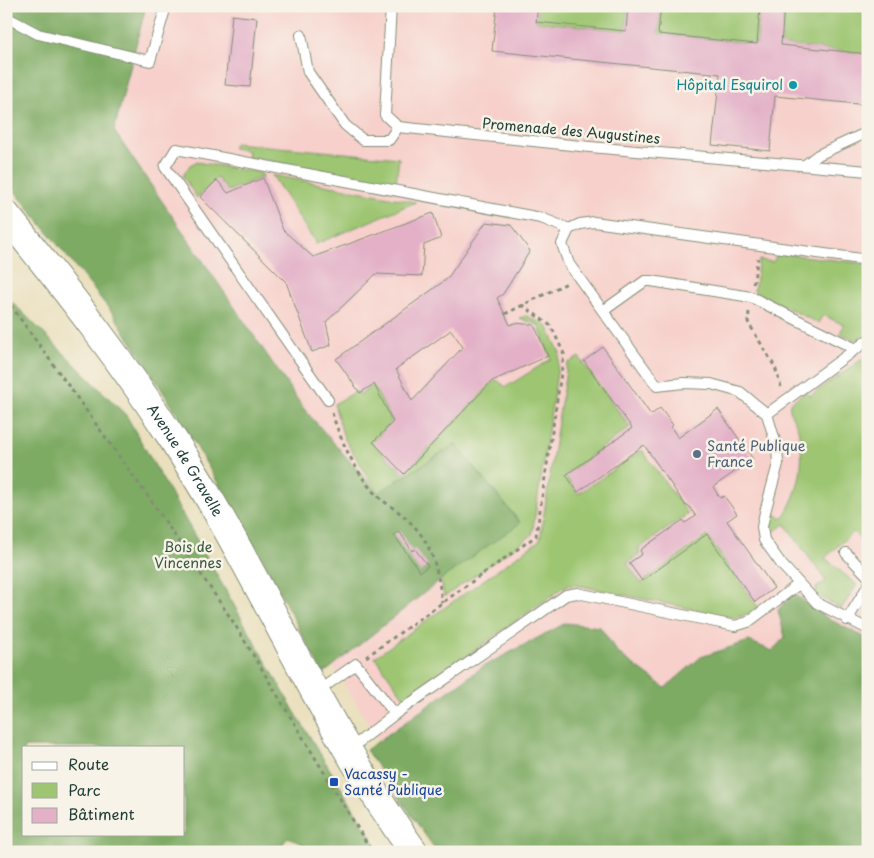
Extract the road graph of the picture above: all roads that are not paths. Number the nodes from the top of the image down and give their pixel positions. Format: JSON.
{"nodes":[{"id":1,"x":166,"y":6,"type":"edge"},
{"id":2,"x":391,"y":6,"type":"edge"},
{"id":3,"x":6,"y":17,"type":"edge"},
{"id":4,"x":301,"y":34,"type":"dead end"},
{"id":5,"x":398,"y":128,"type":"junction"},
{"id":6,"x":868,"y":132,"type":"edge"},
{"id":7,"x":805,"y":165,"type":"junction"},
{"id":8,"x":868,"y":171,"type":"edge"},
{"id":9,"x":6,"y":215,"type":"edge"},
{"id":10,"x":569,"y":229,"type":"junction"},
{"id":11,"x":868,"y":260,"type":"edge"},
{"id":12,"x":603,"y":311,"type":"junction"},
{"id":13,"x":868,"y":340,"type":"edge"},
{"id":14,"x":856,"y":349,"type":"junction"},
{"id":15,"x":328,"y":400,"type":"road end"},
{"id":16,"x":767,"y":414,"type":"junction"},
{"id":17,"x":846,"y":553,"type":"dead end"},
{"id":18,"x":868,"y":576,"type":"edge"},
{"id":19,"x":799,"y":584,"type":"junction"},
{"id":20,"x":868,"y":586,"type":"edge"},
{"id":21,"x":847,"y":620,"type":"junction"},
{"id":22,"x":868,"y":630,"type":"edge"},
{"id":23,"x":314,"y":693,"type":"junction"},
{"id":24,"x":394,"y":714,"type":"junction"},
{"id":25,"x":347,"y":752,"type":"junction"},
{"id":26,"x":414,"y":852,"type":"edge"}],
"edges":[{"from":1,"to":3,"type":"lane"},
{"from":2,"to":5,"type":"lane"},
{"from":4,"to":5,"type":"lane"},
{"from":5,"to":7,"type":"lane","name":"Promenade des Augustines"},
{"from":6,"to":7,"type":"lane"},
{"from":7,"to":8,"type":"lane","name":"Promenade des Augustines"},
{"from":9,"to":23,"type":"street","name":"Avenue de Gravelle"},
{"from":10,"to":11,"type":"lane"},
{"from":10,"to":12,"type":"lane"},
{"from":10,"to":15,"type":"lane"},
{"from":12,"to":14,"type":"lane"},
{"from":12,"to":16,"type":"lane"},
{"from":13,"to":14,"type":"lane"},
{"from":14,"to":16,"type":"lane"},
{"from":16,"to":19,"type":"lane"},
{"from":17,"to":18,"type":"lane"},
{"from":19,"to":21,"type":"lane"},
{"from":19,"to":24,"type":"lane"},
{"from":20,"to":21,"type":"lane"},
{"from":21,"to":22,"type":"lane"},
{"from":23,"to":24,"type":"lane"},
{"from":23,"to":25,"type":"street","name":"Avenue de Gravelle"},
{"from":24,"to":25,"type":"lane"},
{"from":25,"to":26,"type":"street","name":"Avenue de Gravelle"}]}
